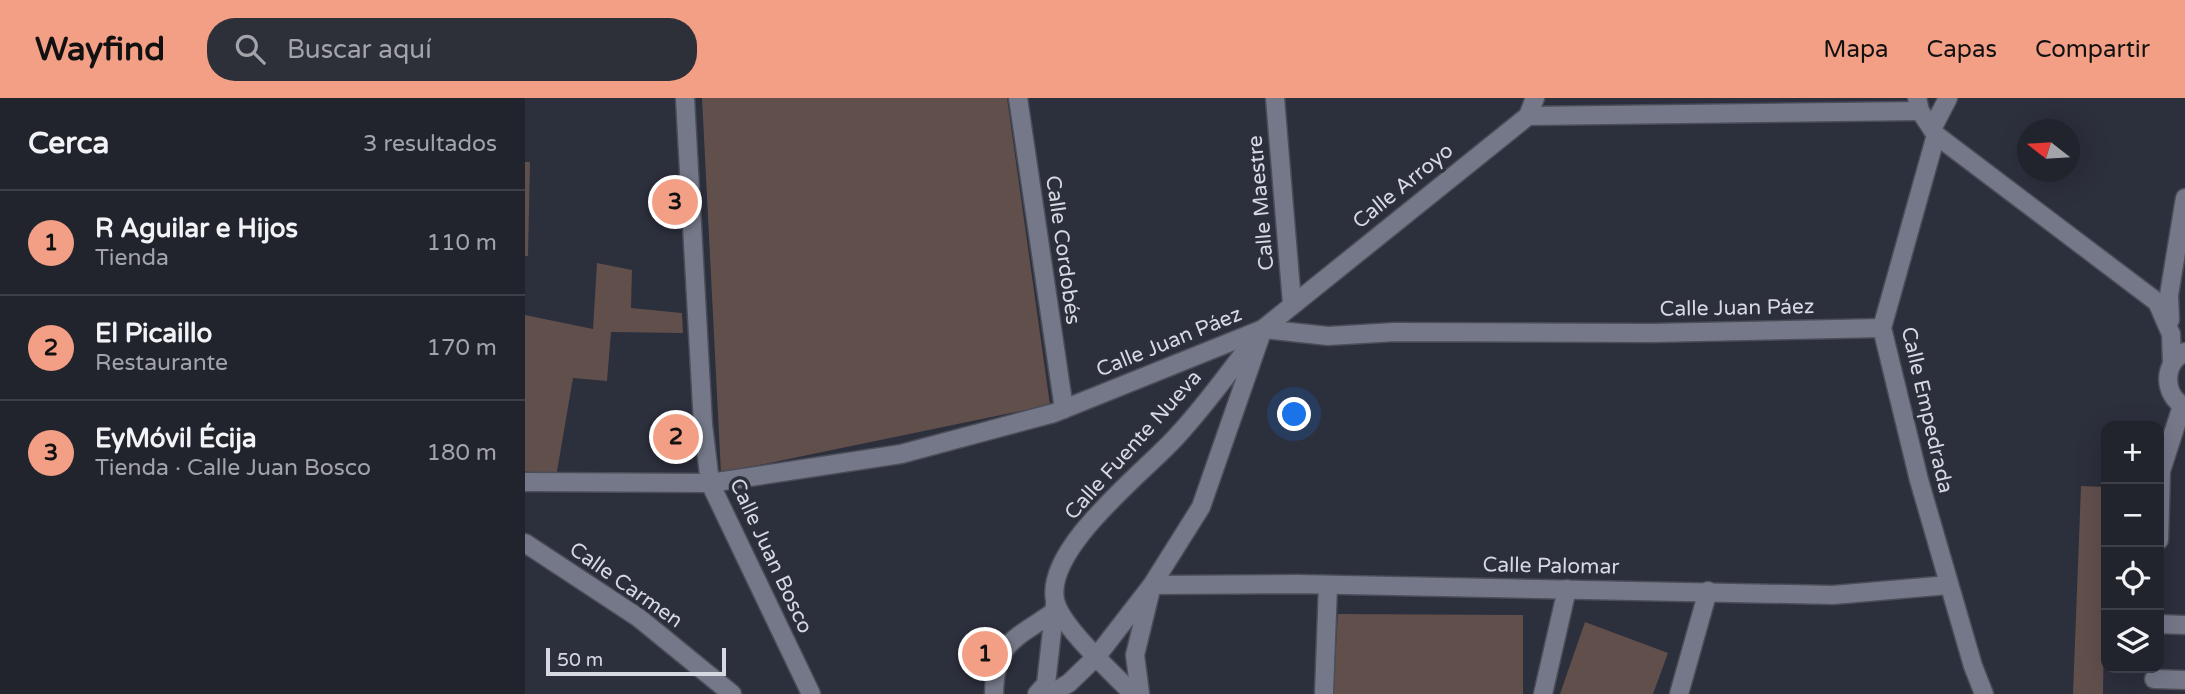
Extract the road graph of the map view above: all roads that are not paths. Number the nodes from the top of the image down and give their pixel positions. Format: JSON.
{"nodes":[{"id":1,"x":685,"y":98,"type":"edge"},
{"id":2,"x":1018,"y":98,"type":"edge"},
{"id":3,"x":1275,"y":98,"type":"edge"},
{"id":4,"x":1535,"y":98,"type":"edge"},
{"id":5,"x":1948,"y":98,"type":"edge"},
{"id":6,"x":1918,"y":105,"type":"edge"},
{"id":7,"x":1528,"y":116,"type":"junction"},
{"id":8,"x":1934,"y":132,"type":"junction"},
{"id":9,"x":2185,"y":198,"type":"edge"},
{"id":10,"x":1292,"y":303,"type":"junction"},
{"id":11,"x":1882,"y":328,"type":"junction"},
{"id":12,"x":1263,"y":329,"type":"junction"},
{"id":13,"x":2171,"y":334,"type":"junction"},
{"id":14,"x":2179,"y":358,"type":"edge"},
{"id":15,"x":2183,"y":406,"type":"edge"},
{"id":16,"x":1064,"y":409,"type":"junction"},
{"id":17,"x":525,"y":482,"type":"edge"},
{"id":18,"x":710,"y":483,"type":"junction"},
{"id":19,"x":2161,"y":484,"type":"edge"},
{"id":20,"x":525,"y":543,"type":"edge"},
{"id":21,"x":1152,"y":585,"type":"junction"},
{"id":22,"x":1328,"y":585,"type":"junction"},
{"id":23,"x":1949,"y":585,"type":"junction"},
{"id":24,"x":1567,"y":589,"type":"junction"},
{"id":25,"x":1708,"y":591,"type":"junction"},
{"id":26,"x":1054,"y":606,"type":"junction"},
{"id":27,"x":2164,"y":624,"type":"edge"},
{"id":28,"x":2185,"y":625,"type":"edge"},
{"id":29,"x":1097,"y":656,"type":"junction"},
{"id":30,"x":2154,"y":680,"type":"edge"},
{"id":31,"x":2185,"y":680,"type":"edge"},
{"id":32,"x":732,"y":694,"type":"edge"},
{"id":33,"x":811,"y":694,"type":"edge"},
{"id":34,"x":994,"y":694,"type":"edge"},
{"id":35,"x":1037,"y":694,"type":"edge"},
{"id":36,"x":1051,"y":694,"type":"edge"},
{"id":37,"x":1133,"y":694,"type":"edge"},
{"id":38,"x":1140,"y":694,"type":"edge"},
{"id":39,"x":1324,"y":694,"type":"edge"},
{"id":40,"x":1543,"y":694,"type":"edge"},
{"id":41,"x":1679,"y":694,"type":"edge"},
{"id":42,"x":1984,"y":694,"type":"edge"}],
"edges":[{"from":1,"to":18,"type":"street","name":"Calle Juan Bosco"},
{"from":2,"to":16,"type":"street","name":"Calle Cordobés"},
{"from":3,"to":10,"type":"street","name":"Calle Maestre"},
{"from":4,"to":7,"type":"street"},
{"from":5,"to":8,"type":"street","name":"Calle Empedrada"},
{"from":6,"to":7,"type":"street"},
{"from":6,"to":8,"type":"street"},
{"from":7,"to":10,"type":"street","name":"Calle Arroyo"},
{"from":8,"to":11,"type":"street","name":"Calle Empedrada"},
{"from":8,"to":13,"type":"street"},
{"from":9,"to":13,"type":"street"},
{"from":10,"to":12,"type":"street","name":"Calle Arroyo"},
{"from":11,"to":12,"type":"street","name":"Calle Juan Páez"},
{"from":11,"to":23,"type":"street","name":"Calle Empedrada"},
{"from":12,"to":16,"type":"street","name":"Calle Juan Páez"},
{"from":12,"to":21,"type":"street"},
{"from":12,"to":26,"type":"street","name":"Calle Fuente Nueva"},
{"from":13,"to":14,"type":"street"},
{"from":14,"to":15,"type":"street"},
{"from":15,"to":19,"type":"street"},
{"from":16,"to":18,"type":"street","name":"Calle Juan Páez"},
{"from":17,"to":18,"type":"street","name":"Calle Juan Páez"},
{"from":18,"to":33,"type":"street","name":"Calle Juan Bosco"},
{"from":20,"to":32,"type":"street","name":"Calle Carmen"},
{"from":21,"to":22,"type":"street","name":"Calle Palomar"},
{"from":21,"to":29,"type":"street"},
{"from":21,"to":38,"type":"street"},
{"from":22,"to":24,"type":"street","name":"Calle Palomar"},
{"from":22,"to":39,"type":"street"},
{"from":23,"to":25,"type":"street","name":"Calle Palomar"},
{"from":23,"to":42,"type":"street","name":"Calle Empedrada"},
{"from":24,"to":25,"type":"street","name":"Calle Palomar"},
{"from":24,"to":40,"type":"street"},
{"from":25,"to":41,"type":"street"},
{"from":26,"to":29,"type":"street"},
{"from":26,"to":34,"type":"street"},
{"from":26,"to":35,"type":"street","name":"Calle Fuente Nueva"},
{"from":27,"to":28,"type":"street"},
{"from":29,"to":36,"type":"street"},
{"from":29,"to":37,"type":"street"},
{"from":30,"to":31,"type":"street"}]}
